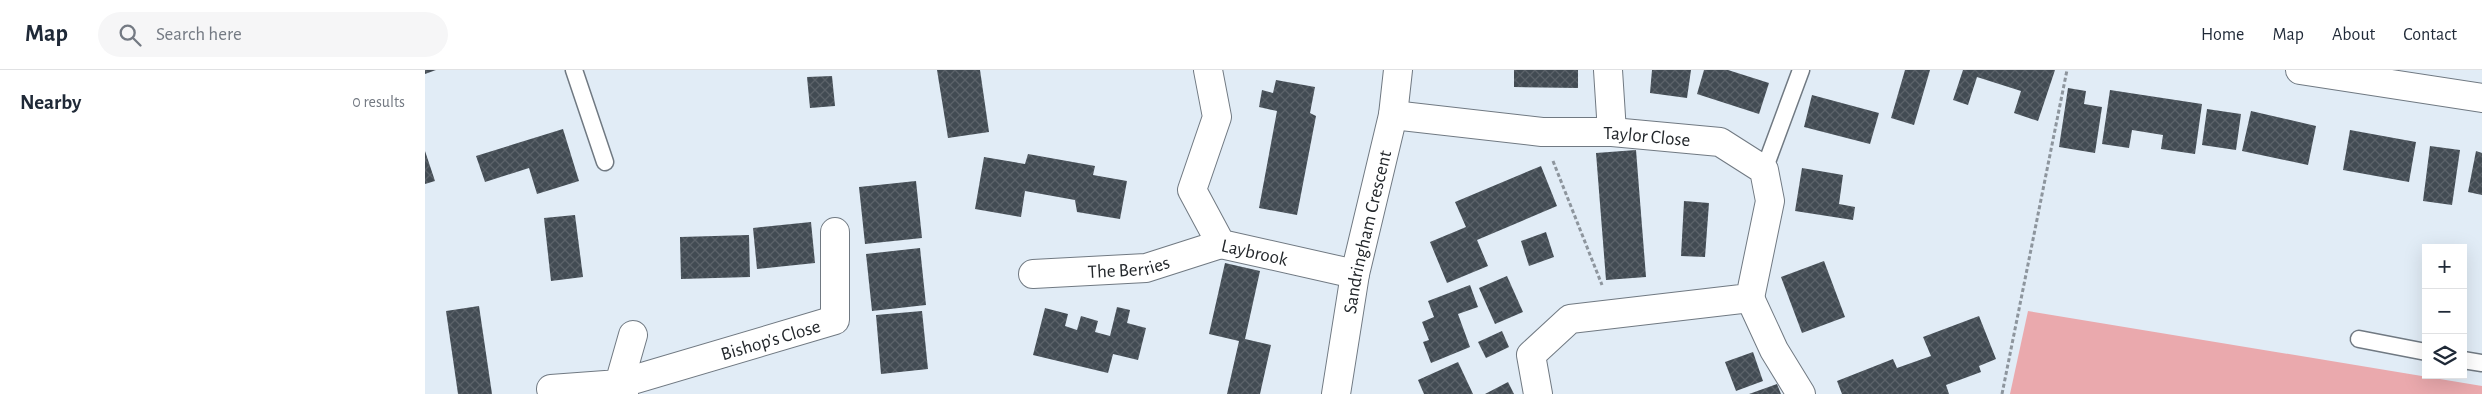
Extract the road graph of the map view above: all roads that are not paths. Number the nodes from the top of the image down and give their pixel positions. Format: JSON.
{"nodes":[{"id":1,"x":574,"y":70,"type":"edge"},
{"id":2,"x":1208,"y":70,"type":"edge"},
{"id":3,"x":1397,"y":70,"type":"edge"},
{"id":4,"x":1608,"y":70,"type":"edge"},
{"id":5,"x":1801,"y":70,"type":"edge"},
{"id":6,"x":2300,"y":70,"type":"edge"},
{"id":7,"x":2482,"y":98,"type":"edge"},
{"id":8,"x":1393,"y":115,"type":"junction"},
{"id":9,"x":1612,"y":132,"type":"junction"},
{"id":10,"x":605,"y":162,"type":"dead end"},
{"id":11,"x":1764,"y":170,"type":"junction"},
{"id":12,"x":835,"y":232,"type":"dead end"},
{"id":13,"x":1221,"y":244,"type":"junction"},
{"id":14,"x":1033,"y":274,"type":"dead end"},
{"id":15,"x":1355,"y":274,"type":"junction"},
{"id":16,"x":1750,"y":298,"type":"junction"},
{"id":17,"x":633,"y":335,"type":"dead end"},
{"id":18,"x":2359,"y":339,"type":"dead end"},
{"id":19,"x":2422,"y":351,"type":"edge"},
{"id":20,"x":2467,"y":361,"type":"edge"},
{"id":21,"x":2482,"y":363,"type":"edge"},
{"id":22,"x":551,"y":389,"type":"dead end"},
{"id":23,"x":622,"y":389,"type":"edge"},
{"id":24,"x":1336,"y":394,"type":"edge"},
{"id":25,"x":1538,"y":394,"type":"edge"},
{"id":26,"x":1801,"y":394,"type":"edge"}],
"edges":[{"from":1,"to":10,"type":"lane"},
{"from":2,"to":13,"type":"street","name":"Laybrook"},
{"from":3,"to":8,"type":"street","name":"Sandringham Crescent"},
{"from":4,"to":9,"type":"street"},
{"from":5,"to":11,"type":"lane"},
{"from":6,"to":7,"type":"street"},
{"from":8,"to":9,"type":"street","name":"Taylor Close"},
{"from":8,"to":15,"type":"street","name":"Sandringham Crescent"},
{"from":9,"to":11,"type":"street","name":"Taylor Close"},
{"from":11,"to":16,"type":"street"},
{"from":12,"to":23,"type":"street","name":"Bishop's Close"},
{"from":13,"to":14,"type":"street","name":"The Berries"},
{"from":13,"to":15,"type":"street","name":"Laybrook"},
{"from":15,"to":24,"type":"street","name":"Sandringham Crescent"},
{"from":16,"to":25,"type":"street"},
{"from":16,"to":26,"type":"street"},
{"from":17,"to":23,"type":"street"},
{"from":18,"to":19,"type":"lane"},
{"from":20,"to":21,"type":"lane"},
{"from":22,"to":23,"type":"street","name":"Bishop's Close"}]}
